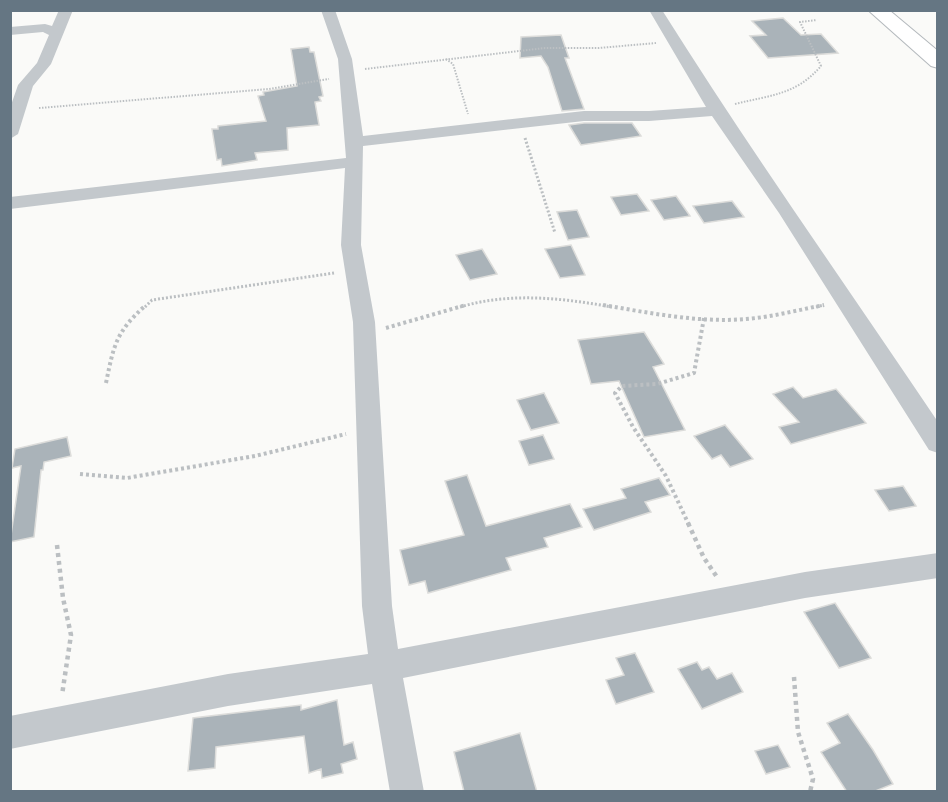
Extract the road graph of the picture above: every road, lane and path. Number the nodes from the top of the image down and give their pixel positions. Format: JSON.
{"nodes":[{"id":1,"x":66,"y":10,"type":"edge"},
{"id":2,"x":328,"y":10,"type":"edge"},
{"id":3,"x":655,"y":10,"type":"edge"},
{"id":4,"x":877,"y":10,"type":"edge"},
{"id":5,"x":817,"y":20,"type":"dead end"},
{"id":6,"x":667,"y":28,"type":"junction"},
{"id":7,"x":10,"y":31,"type":"edge"},
{"id":8,"x":56,"y":33,"type":"junction"},
{"id":9,"x":445,"y":59,"type":"junction"},
{"id":10,"x":938,"y":62,"type":"edge"},
{"id":11,"x":347,"y":71,"type":"junction"},
{"id":12,"x":715,"y":108,"type":"junction"},
{"id":13,"x":20,"y":110,"type":"junction"},
{"id":14,"x":520,"y":123,"type":"junction"},
{"id":15,"x":473,"y":129,"type":"junction"},
{"id":16,"x":10,"y":134,"type":"edge"},
{"id":17,"x":355,"y":152,"type":"junction"},
{"id":18,"x":10,"y":203,"type":"edge"},
{"id":19,"x":555,"y":233,"type":"dead end"},
{"id":20,"x":355,"y":270,"type":"junction"},
{"id":21,"x":845,"y":301,"type":"junction"},
{"id":22,"x":704,"y":318,"type":"junction"},
{"id":23,"x":365,"y":334,"type":"junction"},
{"id":24,"x":106,"y":383,"type":"dead end"},
{"id":25,"x":370,"y":428,"type":"junction"},
{"id":26,"x":938,"y":443,"type":"edge"},
{"id":27,"x":80,"y":474,"type":"dead end"},
{"id":28,"x":57,"y":545,"type":"dead end"},
{"id":29,"x":938,"y":566,"type":"edge"},
{"id":30,"x":732,"y":600,"type":"junction"},
{"id":31,"x":385,"y":667,"type":"junction"},
{"id":32,"x":794,"y":677,"type":"dead end"},
{"id":33,"x":58,"y":722,"type":"junction"},
{"id":34,"x":10,"y":732,"type":"edge"},
{"id":35,"x":407,"y":792,"type":"edge"},
{"id":36,"x":810,"y":792,"type":"edge"}],
"edges":[{"from":1,"to":8,"type":"street"},
{"from":2,"to":11,"type":"street"},
{"from":3,"to":6,"type":"street"},
{"from":4,"to":10,"type":"highway"},
{"from":5,"to":12,"type":"path"},
{"from":6,"to":9,"type":"path"},
{"from":6,"to":12,"type":"street"},
{"from":7,"to":8,"type":"street"},
{"from":8,"to":13,"type":"street"},
{"from":9,"to":11,"type":"path"},
{"from":9,"to":15,"type":"path"},
{"from":11,"to":13,"type":"path"},
{"from":11,"to":17,"type":"street"},
{"from":12,"to":14,"type":"street"},
{"from":12,"to":21,"type":"street"},
{"from":13,"to":16,"type":"street"},
{"from":14,"to":15,"type":"street"},
{"from":14,"to":19,"type":"path"},
{"from":15,"to":17,"type":"street"},
{"from":17,"to":18,"type":"street"},
{"from":17,"to":20,"type":"street"},
{"from":20,"to":23,"type":"street"},
{"from":20,"to":24,"type":"path"},
{"from":21,"to":22,"type":"path"},
{"from":21,"to":26,"type":"street"},
{"from":22,"to":23,"type":"path"},
{"from":22,"to":30,"type":"path"},
{"from":23,"to":25,"type":"street"},
{"from":25,"to":27,"type":"path"},
{"from":25,"to":31,"type":"street"},
{"from":28,"to":33,"type":"path"},
{"from":29,"to":30,"type":"street"},
{"from":30,"to":31,"type":"street"},
{"from":31,"to":33,"type":"street"},
{"from":31,"to":35,"type":"street"},
{"from":32,"to":36,"type":"path"},
{"from":33,"to":34,"type":"street"}]}
